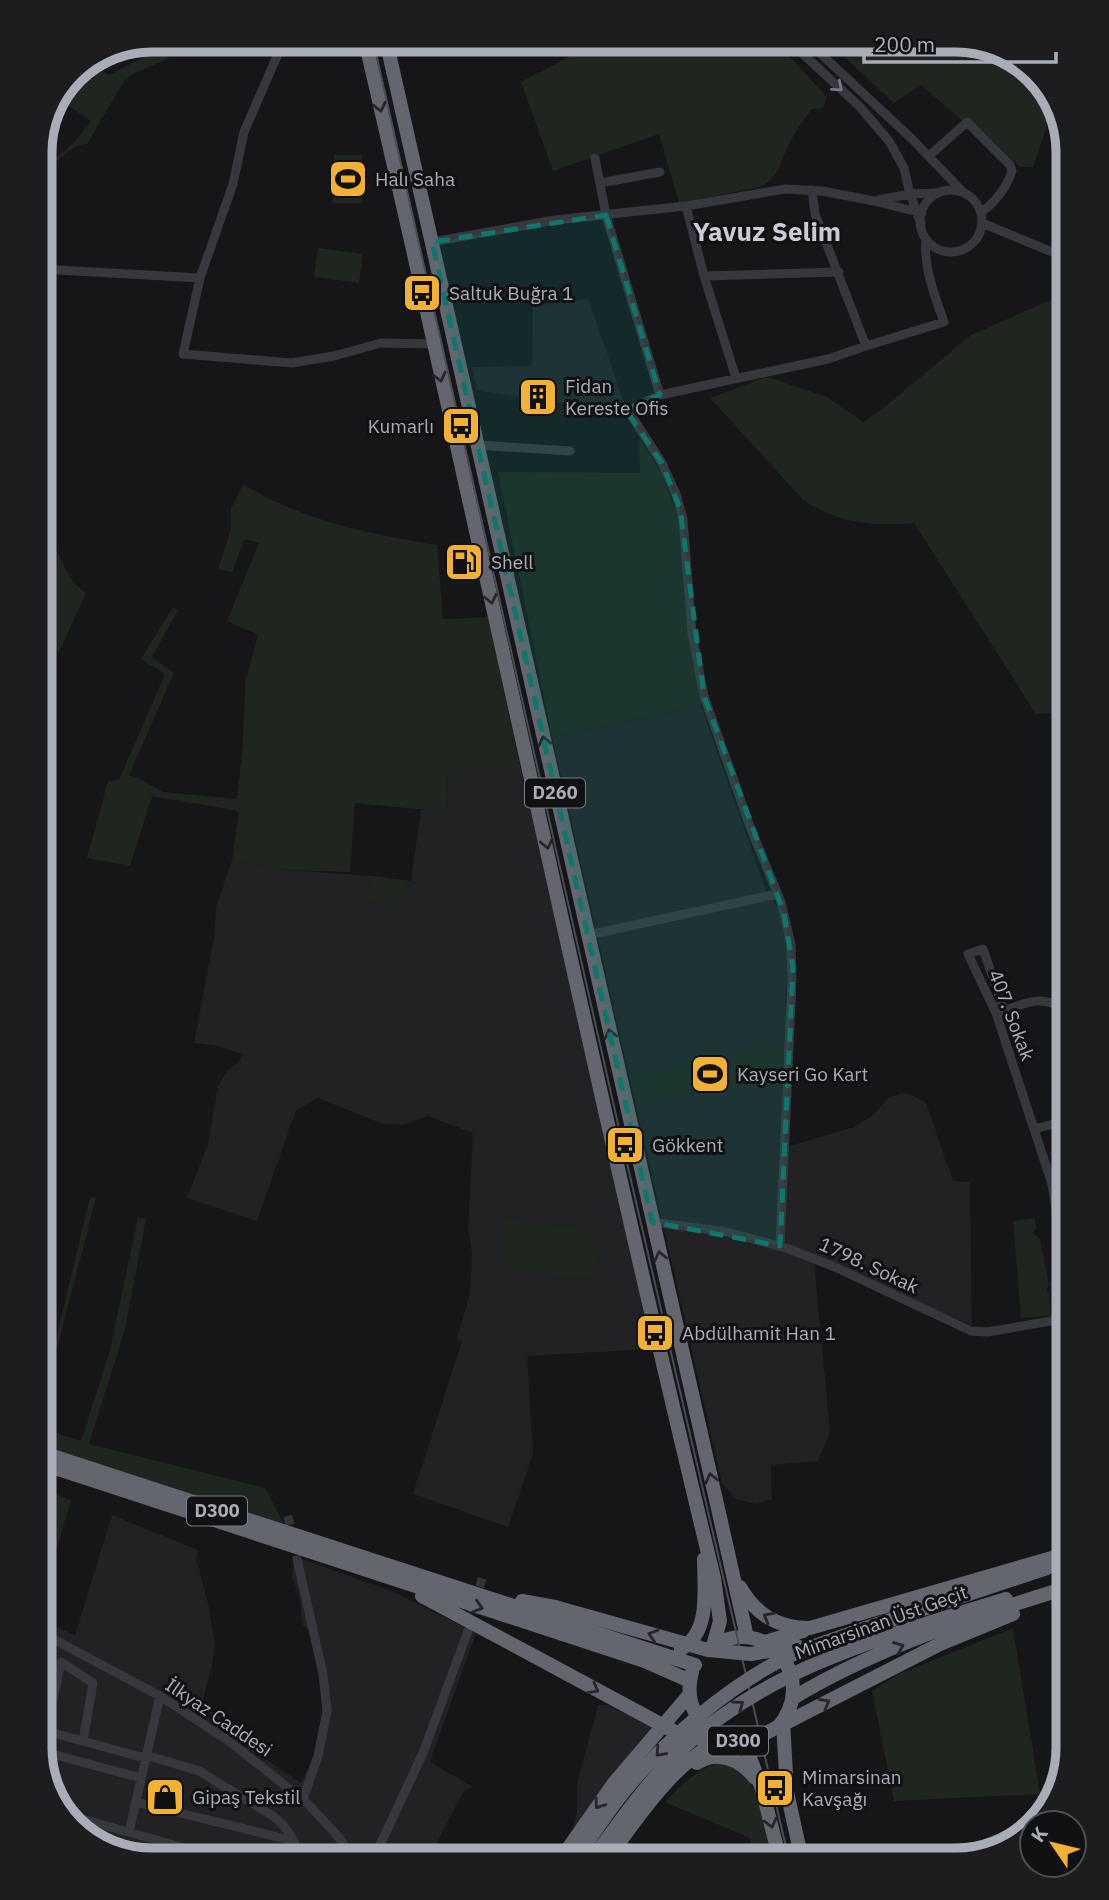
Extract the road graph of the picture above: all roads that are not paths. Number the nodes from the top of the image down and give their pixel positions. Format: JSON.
{"nodes":[{"id":1,"x":279,"y":52,"type":"edge"},
{"id":2,"x":368,"y":52,"type":"edge"},
{"id":3,"x":390,"y":52,"type":"edge"},
{"id":4,"x":802,"y":53,"type":"edge"},
{"id":5,"x":820,"y":53,"type":"edge"},
{"id":6,"x":929,"y":156,"type":"junction"},
{"id":7,"x":595,"y":158,"type":"dead end"},
{"id":8,"x":660,"y":172,"type":"dead end"},
{"id":9,"x":600,"y":183,"type":"junction"},
{"id":10,"x":812,"y":190,"type":"junction"},
{"id":11,"x":938,"y":193,"type":"junction"},
{"id":12,"x":964,"y":193,"type":"junction"},
{"id":13,"x":910,"y":194,"type":"junction"},
{"id":14,"x":874,"y":201,"type":"junction"},
{"id":15,"x":686,"y":206,"type":"junction"},
{"id":16,"x":981,"y":212,"type":"junction"},
{"id":17,"x":919,"y":213,"type":"junction"},
{"id":18,"x":606,"y":215,"type":"junction"},
{"id":19,"x":982,"y":223,"type":"junction"},
{"id":20,"x":926,"y":239,"type":"junction"},
{"id":21,"x":432,"y":242,"type":"junction"},
{"id":22,"x":1056,"y":254,"type":"edge"},
{"id":23,"x":53,"y":269,"type":"edge"},
{"id":24,"x":839,"y":272,"type":"junction"},
{"id":25,"x":704,"y":276,"type":"junction"},
{"id":26,"x":200,"y":278,"type":"junction"},
{"id":27,"x":433,"y":344,"type":"junction"},
{"id":28,"x":866,"y":346,"type":"junction"},
{"id":29,"x":736,"y":378,"type":"junction"},
{"id":30,"x":660,"y":395,"type":"junction"},
{"id":31,"x":477,"y":444,"type":"junction"},
{"id":32,"x":570,"y":451,"type":"dead end"},
{"id":33,"x":777,"y":894,"type":"junction"},
{"id":34,"x":588,"y":936,"type":"junction"},
{"id":35,"x":1056,"y":1004,"type":"edge"},
{"id":36,"x":1000,"y":1012,"type":"junction"},
{"id":37,"x":1056,"y":1123,"type":"edge"},
{"id":38,"x":1034,"y":1129,"type":"junction"},
{"id":39,"x":1056,"y":1183,"type":"edge"},
{"id":40,"x":1052,"y":1184,"type":"junction"},
{"id":41,"x":1056,"y":1210,"type":"edge"},
{"id":42,"x":652,"y":1222,"type":"junction"},
{"id":43,"x":780,"y":1246,"type":"junction"},
{"id":44,"x":1056,"y":1320,"type":"edge"},
{"id":45,"x":52,"y":1456,"type":"edge"},
{"id":46,"x":52,"y":1467,"type":"edge"},
{"id":47,"x":705,"y":1544,"type":"junction"},
{"id":48,"x":726,"y":1544,"type":"junction"},
{"id":49,"x":1056,"y":1557,"type":"edge"},
{"id":50,"x":298,"y":1563,"type":"tunnel mouth"},
{"id":51,"x":1056,"y":1565,"type":"edge"},
{"id":52,"x":390,"y":1579,"type":"junction"},
{"id":53,"x":1056,"y":1583,"type":"edge"},
{"id":54,"x":469,"y":1591,"type":"junction"},
{"id":55,"x":1056,"y":1594,"type":"edge"},
{"id":56,"x":1056,"y":1595,"type":"edge"},
{"id":57,"x":814,"y":1627,"type":"junction"},
{"id":58,"x":863,"y":1629,"type":"junction"},
{"id":59,"x":468,"y":1631,"type":"tunnel mouth"},
{"id":60,"x":747,"y":1637,"type":"junction"},
{"id":61,"x":52,"y":1638,"type":"edge"},
{"id":62,"x":765,"y":1642,"type":"junction"},
{"id":63,"x":713,"y":1646,"type":"junction"},
{"id":64,"x":663,"y":1654,"type":"junction"},
{"id":65,"x":695,"y":1665,"type":"junction"},
{"id":66,"x":690,"y":1688,"type":"junction"},
{"id":67,"x":52,"y":1696,"type":"edge"},
{"id":68,"x":160,"y":1696,"type":"junction"},
{"id":69,"x":793,"y":1698,"type":"junction"},
{"id":70,"x":783,"y":1721,"type":"junction"},
{"id":71,"x":52,"y":1732,"type":"edge"},
{"id":72,"x":83,"y":1741,"type":"junction"},
{"id":73,"x":738,"y":1741,"type":"junction"},
{"id":74,"x":53,"y":1754,"type":"edge"},
{"id":75,"x":146,"y":1756,"type":"junction"},
{"id":76,"x":141,"y":1778,"type":"junction"},
{"id":77,"x":664,"y":1785,"type":"junction"},
{"id":78,"x":762,"y":1789,"type":"junction"},
{"id":79,"x":303,"y":1800,"type":"junction"},
{"id":80,"x":135,"y":1802,"type":"junction"},
{"id":81,"x":83,"y":1819,"type":"edge"},
{"id":82,"x":128,"y":1832,"type":"junction"},
{"id":83,"x":294,"y":1842,"type":"junction"},
{"id":84,"x":181,"y":1847,"type":"edge"},
{"id":85,"x":296,"y":1847,"type":"edge"},
{"id":86,"x":345,"y":1847,"type":"edge"},
{"id":87,"x":379,"y":1847,"type":"edge"},
{"id":88,"x":569,"y":1848,"type":"edge"},
{"id":89,"x":584,"y":1848,"type":"edge"},
{"id":90,"x":601,"y":1848,"type":"edge"},
{"id":91,"x":616,"y":1848,"type":"edge"},
{"id":92,"x":777,"y":1848,"type":"edge"},
{"id":93,"x":799,"y":1848,"type":"edge"}],
"edges":[{"from":1,"to":26,"type":"street"},
{"from":2,"to":27,"type":"highway","number":"D260","one_way":true},
{"from":3,"to":21,"type":"highway","number":"D260"},
{"from":4,"to":13,"type":"street","one_way":true},
{"from":5,"to":6,"type":"street"},
{"from":6,"to":12,"type":"street"},
{"from":6,"to":16,"type":"street"},
{"from":7,"to":9,"type":"street"},
{"from":8,"to":9,"type":"street"},
{"from":9,"to":18,"type":"street"},
{"from":10,"to":14,"type":"street"},
{"from":10,"to":15,"type":"street"},
{"from":10,"to":24,"type":"street"},
{"from":11,"to":12,"type":"street"},
{"from":11,"to":13,"type":"street"},
{"from":11,"to":17,"type":"street"},
{"from":12,"to":16,"type":"street"},
{"from":13,"to":14,"type":"street"},
{"from":13,"to":17,"type":"street"},
{"from":14,"to":17,"type":"street"},
{"from":15,"to":18,"type":"street"},
{"from":15,"to":25,"type":"street"},
{"from":16,"to":19,"type":"street"},
{"from":17,"to":20,"type":"street"},
{"from":18,"to":21,"type":"street"},
{"from":18,"to":30,"type":"street"},
{"from":19,"to":20,"type":"street"},
{"from":19,"to":22,"type":"street"},
{"from":20,"to":28,"type":"street"},
{"from":21,"to":31,"type":"highway","number":"D260"},
{"from":23,"to":26,"type":"street"},
{"from":24,"to":25,"type":"street"},
{"from":24,"to":28,"type":"street"},
{"from":25,"to":29,"type":"street"},
{"from":26,"to":27,"type":"street"},
{"from":27,"to":47,"type":"highway","number":"D260","one_way":true},
{"from":28,"to":29,"type":"street"},
{"from":29,"to":30,"type":"street"},
{"from":30,"to":33,"type":"street"},
{"from":31,"to":32,"type":"street"},
{"from":34,"to":31,"type":"highway","number":"D260","one_way":true},
{"from":33,"to":34,"type":"street"},
{"from":33,"to":43,"type":"street"},
{"from":42,"to":34,"type":"highway","number":"D260","one_way":true},
{"from":35,"to":36,"type":"street"},
{"from":36,"to":36,"type":"street","name":"407. Sokak"},
{"from":36,"to":38,"type":"street","name":"407. Sokak"},
{"from":37,"to":38,"type":"street"},
{"from":38,"to":40,"type":"street","name":"407. Sokak"},
{"from":39,"to":40,"type":"street"},
{"from":40,"to":41,"type":"street","name":"407. Sokak"},
{"from":42,"to":43,"type":"street","name":"1798. Sokak"},
{"from":48,"to":42,"type":"highway","number":"D260","one_way":true},
{"from":43,"to":44,"type":"street","name":"1798. Sokak"},
{"from":45,"to":54,"type":"highway","number":"D300"},
{"from":46,"to":52,"type":"highway","number":"D300"},
{"from":47,"to":63,"type":"highway"},
{"from":47,"to":64,"type":"highway"},
{"from":57,"to":48,"type":"highway","one_way":true},
{"from":48,"to":60,"type":"highway"},
{"from":49,"to":57,"type":"highway"},
{"from":50,"to":79,"type":"street"},
{"from":51,"to":58,"type":"highway","number":"D300"},
{"from":52,"to":56,"type":"highway","number":"D300","one_way":true,"bridge":true},
{"from":52,"to":66,"type":"highway","number":"D300","one_way":true},
{"from":90,"to":53,"type":"highway","name":"Mimarsinan Üst Geçit","one_way":true,"bridge":true},
{"from":58,"to":54,"type":"highway","number":"D300","one_way":true,"bridge":true},
{"from":54,"to":64,"type":"highway","number":"D300"},
{"from":69,"to":55,"type":"highway","one_way":true},
{"from":57,"to":62,"type":"highway"},
{"from":58,"to":89,"type":"highway","name":"Mimarsinan Üst Geçit","one_way":true,"bridge":true},
{"from":59,"to":87,"type":"street"},
{"from":60,"to":62,"type":"highway"},
{"from":60,"to":63,"type":"highway"},
{"from":61,"to":68,"type":"street","name":"İlkyaz Caddesi"},
{"from":62,"to":69,"type":"highway"},
{"from":63,"to":65,"type":"highway"},
{"from":64,"to":65,"type":"highway","number":"D300"},
{"from":65,"to":66,"type":"highway"},
{"from":66,"to":73,"type":"highway"},
{"from":66,"to":88,"type":"highway","one_way":true},
{"from":67,"to":72,"type":"street"},
{"from":68,"to":75,"type":"street"},
{"from":68,"to":79,"type":"street","name":"İlkyaz Caddesi"},
{"from":69,"to":70,"type":"highway"},
{"from":70,"to":73,"type":"highway"},
{"from":70,"to":93,"type":"highway"},
{"from":71,"to":72,"type":"street"},
{"from":72,"to":75,"type":"street"},
{"from":73,"to":77,"type":"highway"},
{"from":73,"to":78,"type":"highway"},
{"from":74,"to":76,"type":"street"},
{"from":75,"to":76,"type":"street"},
{"from":75,"to":83,"type":"street"},
{"from":76,"to":80,"type":"street"},
{"from":77,"to":78,"type":"highway"},
{"from":77,"to":91,"type":"highway"},
{"from":78,"to":92,"type":"highway","one_way":true},
{"from":79,"to":86,"type":"street","name":"İlkyaz Caddesi"},
{"from":80,"to":82,"type":"street"},
{"from":80,"to":83,"type":"street"},
{"from":81,"to":82,"type":"street"},
{"from":82,"to":84,"type":"street"},
{"from":83,"to":85,"type":"street"}]}
